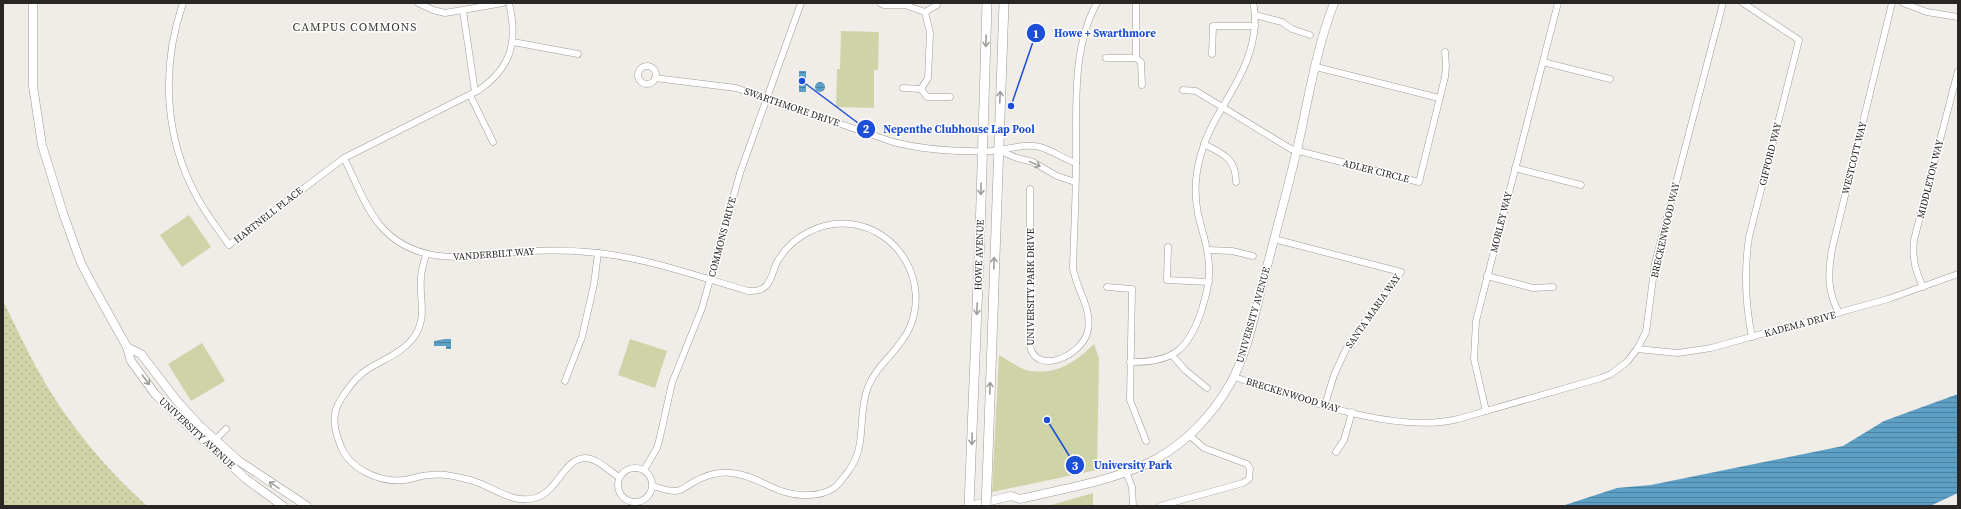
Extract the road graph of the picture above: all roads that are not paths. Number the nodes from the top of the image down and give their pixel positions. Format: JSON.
{"nodes":[{"id":1,"x":33,"y":3,"type":"edge"},
{"id":2,"x":182,"y":3,"type":"edge"},
{"id":3,"x":418,"y":3,"type":"edge"},
{"id":4,"x":503,"y":3,"type":"edge"},
{"id":5,"x":509,"y":3,"type":"edge"},
{"id":6,"x":800,"y":3,"type":"edge"},
{"id":7,"x":937,"y":3,"type":"edge"},
{"id":8,"x":987,"y":3,"type":"edge"},
{"id":9,"x":1004,"y":3,"type":"edge"},
{"id":10,"x":1097,"y":3,"type":"edge"},
{"id":11,"x":1136,"y":3,"type":"edge"},
{"id":12,"x":1253,"y":3,"type":"edge"},
{"id":13,"x":1334,"y":3,"type":"edge"},
{"id":14,"x":1558,"y":3,"type":"edge"},
{"id":15,"x":1723,"y":3,"type":"edge"},
{"id":16,"x":1743,"y":3,"type":"edge"},
{"id":17,"x":1892,"y":3,"type":"edge"},
{"id":18,"x":1903,"y":3,"type":"edge"},
{"id":19,"x":882,"y":4,"type":"edge"},
{"id":20,"x":463,"y":11,"type":"junction"},
{"id":21,"x":925,"y":12,"type":"junction"},
{"id":22,"x":1255,"y":15,"type":"junction"},
{"id":23,"x":1958,"y":17,"type":"edge"},
{"id":24,"x":1255,"y":26,"type":"junction"},
{"id":25,"x":1310,"y":35,"type":"dead end"},
{"id":26,"x":513,"y":42,"type":"junction"},
{"id":27,"x":1445,"y":52,"type":"dead end"},
{"id":28,"x":578,"y":54,"type":"dead end"},
{"id":29,"x":1212,"y":54,"type":"dead end"},
{"id":30,"x":1106,"y":58,"type":"dead end"},
{"id":31,"x":1136,"y":58,"type":"junction"},
{"id":32,"x":1543,"y":62,"type":"junction"},
{"id":33,"x":1316,"y":67,"type":"junction"},
{"id":34,"x":1958,"y":71,"type":"edge"},
{"id":35,"x":655,"y":78,"type":"dead end"},
{"id":36,"x":1610,"y":79,"type":"dead end"},
{"id":37,"x":1142,"y":85,"type":"dead end"},
{"id":38,"x":903,"y":88,"type":"dead end"},
{"id":39,"x":921,"y":89,"type":"junction"},
{"id":40,"x":1183,"y":90,"type":"dead end"},
{"id":41,"x":472,"y":94,"type":"junction"},
{"id":42,"x":950,"y":97,"type":"dead end"},
{"id":43,"x":766,"y":98,"type":"junction"},
{"id":44,"x":1439,"y":98,"type":"junction"},
{"id":45,"x":1223,"y":108,"type":"junction"},
{"id":46,"x":493,"y":142,"type":"dead end"},
{"id":47,"x":1204,"y":144,"type":"junction"},
{"id":48,"x":998,"y":150,"type":"junction"},
{"id":49,"x":982,"y":151,"type":"junction"},
{"id":50,"x":1297,"y":151,"type":"junction"},
{"id":51,"x":344,"y":158,"type":"junction"},
{"id":52,"x":1076,"y":163,"type":"junction"},
{"id":53,"x":1515,"y":168,"type":"junction"},
{"id":54,"x":1075,"y":182,"type":"junction"},
{"id":55,"x":1236,"y":182,"type":"dead end"},
{"id":56,"x":1581,"y":185,"type":"dead end"},
{"id":57,"x":1030,"y":189,"type":"dead end"},
{"id":58,"x":1274,"y":238,"type":"junction"},
{"id":59,"x":1168,"y":247,"type":"dead end"},
{"id":60,"x":1208,"y":250,"type":"junction"},
{"id":61,"x":598,"y":253,"type":"junction"},
{"id":62,"x":426,"y":254,"type":"junction"},
{"id":63,"x":1253,"y":256,"type":"dead end"},
{"id":64,"x":1958,"y":274,"type":"edge"},
{"id":65,"x":1487,"y":276,"type":"junction"},
{"id":66,"x":711,"y":281,"type":"junction"},
{"id":67,"x":1209,"y":282,"type":"junction"},
{"id":68,"x":1107,"y":286,"type":"dead end"},
{"id":69,"x":1553,"y":287,"type":"dead end"},
{"id":70,"x":1923,"y":287,"type":"junction"},
{"id":71,"x":1839,"y":313,"type":"junction"},
{"id":72,"x":1752,"y":336,"type":"junction"},
{"id":73,"x":126,"y":346,"type":"junction"},
{"id":74,"x":1637,"y":349,"type":"junction"},
{"id":75,"x":1172,"y":355,"type":"junction"},
{"id":76,"x":1130,"y":362,"type":"junction"},
{"id":77,"x":1234,"y":378,"type":"junction"},
{"id":78,"x":565,"y":381,"type":"dead end"},
{"id":79,"x":1207,"y":388,"type":"dead end"},
{"id":80,"x":1325,"y":405,"type":"junction"},
{"id":81,"x":1486,"y":411,"type":"junction"},
{"id":82,"x":1352,"y":412,"type":"junction"},
{"id":83,"x":226,"y":429,"type":"dead end"},
{"id":84,"x":1189,"y":435,"type":"junction"},
{"id":85,"x":216,"y":440,"type":"junction"},
{"id":86,"x":1146,"y":441,"type":"dead end"},
{"id":87,"x":1336,"y":452,"type":"dead end"},
{"id":88,"x":644,"y":470,"type":"junction"},
{"id":89,"x":1126,"y":472,"type":"junction"},
{"id":90,"x":619,"y":477,"type":"junction"},
{"id":91,"x":653,"y":486,"type":"junction"},
{"id":92,"x":1020,"y":499,"type":"junction"},
{"id":93,"x":283,"y":506,"type":"edge"},
{"id":94,"x":307,"y":506,"type":"edge"},
{"id":95,"x":969,"y":506,"type":"edge"},
{"id":96,"x":986,"y":506,"type":"edge"},
{"id":97,"x":1014,"y":506,"type":"edge"},
{"id":98,"x":1133,"y":506,"type":"edge"},
{"id":99,"x":1160,"y":506,"type":"edge"}],
"edges":[{"from":1,"to":73,"type":"street","name":"UNIVERSITY AVENUE"},
{"from":2,"to":51,"type":"street","name":"HARTNELL PLACE"},
{"from":3,"to":20,"type":"street"},
{"from":4,"to":20,"type":"street"},
{"from":5,"to":26,"type":"street","name":"HARTNELL PLACE"},
{"from":6,"to":43,"type":"street","name":"COMMONS DRIVE"},
{"from":7,"to":21,"type":"street"},
{"from":8,"to":49,"type":"main road","name":"HOWE AVENUE","one_way":true},
{"from":48,"to":9,"type":"main road","name":"HOWE AVENUE","one_way":true},
{"from":10,"to":52,"type":"street","name":"UNIVERSITY PARK DRIVE"},
{"from":11,"to":31,"type":"street"},
{"from":12,"to":22,"type":"street"},
{"from":13,"to":33,"type":"street","name":"UNIVERSITY AVENUE"},
{"from":14,"to":32,"type":"street","name":"MORLEY WAY"},
{"from":15,"to":74,"type":"street","name":"BRECKENWOOD WAY"},
{"from":16,"to":72,"type":"street","name":"GIFFORD WAY"},
{"from":17,"to":71,"type":"street","name":"WESTCOTT WAY"},
{"from":18,"to":23,"type":"street"},
{"from":19,"to":21,"type":"street"},
{"from":20,"to":41,"type":"street"},
{"from":21,"to":39,"type":"street"},
{"from":22,"to":24,"type":"street"},
{"from":22,"to":25,"type":"street"},
{"from":24,"to":29,"type":"street"},
{"from":24,"to":45,"type":"street"},
{"from":26,"to":28,"type":"street"},
{"from":26,"to":41,"type":"street","name":"HARTNELL PLACE"},
{"from":27,"to":44,"type":"street","name":"ADLER CIRCLE"},
{"from":30,"to":31,"type":"street"},
{"from":31,"to":37,"type":"street"},
{"from":32,"to":36,"type":"street"},
{"from":32,"to":53,"type":"street","name":"MORLEY WAY"},
{"from":33,"to":44,"type":"street"},
{"from":33,"to":50,"type":"street","name":"UNIVERSITY AVENUE"},
{"from":34,"to":70,"type":"street","name":"MIDDLETON WAY"},
{"from":35,"to":43,"type":"street","name":"SWARTHMORE DRIVE"},
{"from":38,"to":39,"type":"street"},
{"from":39,"to":42,"type":"street"},
{"from":40,"to":45,"type":"street"},
{"from":41,"to":46,"type":"street"},
{"from":41,"to":51,"type":"street","name":"HARTNELL PLACE"},
{"from":43,"to":49,"type":"street","name":"SWARTHMORE DRIVE"},
{"from":43,"to":66,"type":"street","name":"COMMONS DRIVE"},
{"from":44,"to":50,"type":"street","name":"ADLER CIRCLE"},
{"from":45,"to":47,"type":"street"},
{"from":45,"to":50,"type":"street"},
{"from":47,"to":55,"type":"street"},
{"from":47,"to":60,"type":"street"},
{"from":48,"to":49,"type":"street","name":"SWARTHMORE DRIVE"},
{"from":48,"to":52,"type":"street"},
{"from":48,"to":54,"type":"street","one_way":true},
{"from":96,"to":48,"type":"main road","name":"HOWE AVENUE","one_way":true,"bridge":true},
{"from":49,"to":95,"type":"main road","name":"HOWE AVENUE","one_way":true},
{"from":50,"to":58,"type":"street","name":"UNIVERSITY AVENUE"},
{"from":51,"to":62,"type":"street","name":"VANDERBILT WAY"},
{"from":52,"to":54,"type":"street","name":"UNIVERSITY PARK DRIVE"},
{"from":53,"to":56,"type":"street"},
{"from":53,"to":65,"type":"street","name":"MORLEY WAY"},
{"from":54,"to":57,"type":"street","name":"UNIVERSITY PARK DRIVE"},
{"from":58,"to":77,"type":"street","name":"UNIVERSITY AVENUE"},
{"from":58,"to":80,"type":"street","name":"SANTA MARIA WAY"},
{"from":59,"to":67,"type":"street"},
{"from":60,"to":63,"type":"street"},
{"from":60,"to":67,"type":"street"},
{"from":61,"to":62,"type":"street","name":"VANDERBILT WAY"},
{"from":61,"to":66,"type":"street","name":"VANDERBILT WAY"},
{"from":61,"to":78,"type":"street"},
{"from":62,"to":90,"type":"street"},
{"from":64,"to":70,"type":"street","name":"KADEMA DRIVE"},
{"from":65,"to":69,"type":"street"},
{"from":65,"to":81,"type":"street","name":"MORLEY WAY"},
{"from":66,"to":88,"type":"street","name":"COMMONS DRIVE"},
{"from":66,"to":91,"type":"street","name":"VANDERBILT WAY"},
{"from":67,"to":75,"type":"street"},
{"from":68,"to":76,"type":"street"},
{"from":70,"to":71,"type":"street","name":"KADEMA DRIVE"},
{"from":71,"to":72,"type":"street","name":"KADEMA DRIVE"},
{"from":72,"to":74,"type":"street","name":"KADEMA DRIVE"},
{"from":73,"to":85,"type":"street","name":"UNIVERSITY AVENUE"},
{"from":73,"to":93,"type":"street","name":"UNIVERSITY AVENUE","one_way":true},
{"from":74,"to":81,"type":"street","name":"BRECKENWOOD WAY"},
{"from":75,"to":76,"type":"street"},
{"from":75,"to":79,"type":"street"},
{"from":76,"to":86,"type":"street"},
{"from":77,"to":80,"type":"street","name":"BRECKENWOOD WAY"},
{"from":77,"to":84,"type":"street","name":"UNIVERSITY AVENUE"},
{"from":80,"to":82,"type":"street","name":"BRECKENWOOD WAY"},
{"from":81,"to":82,"type":"street","name":"BRECKENWOOD WAY"},
{"from":82,"to":87,"type":"street","name":"BRECKENWOOD WAY"},
{"from":83,"to":85,"type":"street"},
{"from":84,"to":89,"type":"street","name":"UNIVERSITY AVENUE"},
{"from":84,"to":99,"type":"street"},
{"from":94,"to":85,"type":"street","name":"UNIVERSITY AVENUE","one_way":true},
{"from":88,"to":90,"type":"street"},
{"from":88,"to":91,"type":"street"},
{"from":89,"to":92,"type":"street","name":"UNIVERSITY AVENUE"},
{"from":89,"to":98,"type":"street"},
{"from":90,"to":91,"type":"street"},
{"from":92,"to":95,"type":"street","name":"UNIVERSITY AVENUE"},
{"from":92,"to":97,"type":"street"}]}
